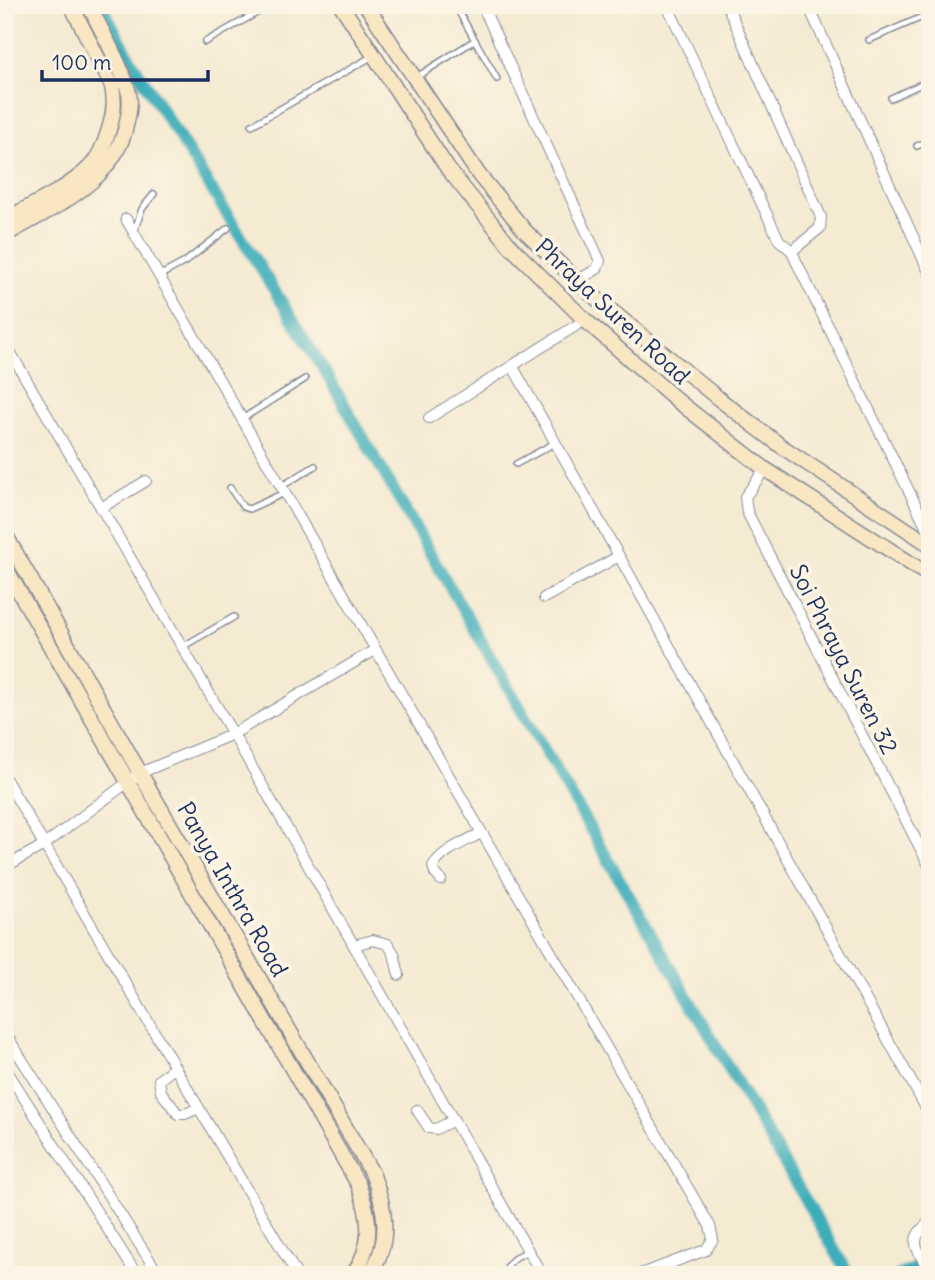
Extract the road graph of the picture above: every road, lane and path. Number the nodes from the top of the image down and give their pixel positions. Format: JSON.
{"nodes":[{"id":1,"x":71,"y":5,"type":"edge"},
{"id":2,"x":89,"y":5,"type":"edge"},
{"id":3,"x":341,"y":5,"type":"edge"},
{"id":4,"x":366,"y":5,"type":"edge"},
{"id":5,"x":455,"y":5,"type":"edge"},
{"id":6,"x":482,"y":5,"type":"edge"},
{"id":7,"x":667,"y":5,"type":"edge"},
{"id":8,"x":727,"y":5,"type":"edge"},
{"id":9,"x":808,"y":5,"type":"edge"},
{"id":10,"x":923,"y":5,"type":"edge"},
{"id":11,"x":269,"y":6,"type":"edge"},
{"id":12,"x":928,"y":18,"type":"edge"},
{"id":13,"x":475,"y":40,"type":"junction"},
{"id":14,"x":869,"y":40,"type":"dead end"},
{"id":15,"x":205,"y":42,"type":"dead end"},
{"id":16,"x":373,"y":56,"type":"junction"},
{"id":17,"x":414,"y":78,"type":"junction"},
{"id":18,"x":497,"y":79,"type":"dead end"},
{"id":19,"x":930,"y":80,"type":"edge"},
{"id":20,"x":891,"y":97,"type":"dead end"},
{"id":21,"x":251,"y":125,"type":"dead end"},
{"id":22,"x":930,"y":140,"type":"edge"},
{"id":23,"x":917,"y":146,"type":"dead end"},
{"id":24,"x":154,"y":194,"type":"dead end"},
{"id":25,"x":127,"y":219,"type":"dead end"},
{"id":26,"x":5,"y":220,"type":"edge"},
{"id":27,"x":228,"y":228,"type":"dead end"},
{"id":28,"x":134,"y":232,"type":"junction"},
{"id":29,"x":5,"y":235,"type":"edge"},
{"id":30,"x":792,"y":251,"type":"junction"},
{"id":31,"x":930,"y":274,"type":"edge"},
{"id":32,"x":159,"y":276,"type":"junction"},
{"id":33,"x":577,"y":281,"type":"junction"},
{"id":34,"x":585,"y":320,"type":"junction"},
{"id":35,"x":5,"y":343,"type":"edge"},
{"id":36,"x":513,"y":367,"type":"junction"},
{"id":37,"x":304,"y":379,"type":"dead end"},
{"id":38,"x":429,"y":418,"type":"dead end"},
{"id":39,"x":242,"y":419,"type":"junction"},
{"id":40,"x":555,"y":443,"type":"junction"},
{"id":41,"x":516,"y":464,"type":"dead end"},
{"id":42,"x":315,"y":466,"type":"dead end"},
{"id":43,"x":765,"y":469,"type":"junction"},
{"id":44,"x":146,"y":481,"type":"dead end"},
{"id":45,"x":230,"y":488,"type":"dead end"},
{"id":46,"x":282,"y":490,"type":"junction"},
{"id":47,"x":101,"y":508,"type":"junction"},
{"id":48,"x":5,"y":534,"type":"edge"},
{"id":49,"x":930,"y":534,"type":"edge"},
{"id":50,"x":930,"y":544,"type":"edge"},
{"id":51,"x":619,"y":556,"type":"junction"},
{"id":52,"x":5,"y":567,"type":"edge"},
{"id":53,"x":930,"y":576,"type":"edge"},
{"id":54,"x":544,"y":598,"type":"dead end"},
{"id":55,"x":234,"y":617,"type":"dead end"},
{"id":56,"x":182,"y":647,"type":"junction"},
{"id":57,"x":375,"y":650,"type":"junction"},
{"id":58,"x":233,"y":734,"type":"junction"},
{"id":59,"x":5,"y":778,"type":"edge"},
{"id":60,"x":134,"y":778,"type":"junction"},
{"id":61,"x":481,"y":833,"type":"junction"},
{"id":62,"x":44,"y":845,"type":"junction"},
{"id":63,"x":5,"y":867,"type":"edge"},
{"id":64,"x":930,"y":867,"type":"edge"},
{"id":65,"x":441,"y":880,"type":"dead end"},
{"id":66,"x":354,"y":945,"type":"junction"},
{"id":67,"x":399,"y":975,"type":"dead end"},
{"id":68,"x":5,"y":1033,"type":"edge"},
{"id":69,"x":5,"y":1068,"type":"edge"},
{"id":70,"x":175,"y":1068,"type":"junction"},
{"id":71,"x":199,"y":1108,"type":"junction"},
{"id":72,"x":416,"y":1110,"type":"dead end"},
{"id":73,"x":930,"y":1115,"type":"edge"},
{"id":74,"x":454,"y":1120,"type":"junction"},
{"id":75,"x":930,"y":1222,"type":"edge"},
{"id":76,"x":529,"y":1251,"type":"junction"},
{"id":77,"x":930,"y":1271,"type":"edge"},
{"id":78,"x":137,"y":1275,"type":"edge"},
{"id":79,"x":159,"y":1275,"type":"edge"},
{"id":80,"x":297,"y":1275,"type":"edge"},
{"id":81,"x":353,"y":1275,"type":"edge"},
{"id":82,"x":369,"y":1275,"type":"edge"},
{"id":83,"x":505,"y":1275,"type":"edge"},
{"id":84,"x":542,"y":1275,"type":"edge"},
{"id":85,"x":638,"y":1275,"type":"edge"}],
"edges":[{"from":1,"to":26,"type":"street"},
{"from":2,"to":29,"type":"street"},
{"from":3,"to":16,"type":"street","name":"Phraya Suren Road"},
{"from":4,"to":17,"type":"street","name":"Phraya Suren Road"},
{"from":5,"to":13,"type":"lane"},
{"from":6,"to":33,"type":"street"},
{"from":7,"to":30,"type":"street"},
{"from":8,"to":30,"type":"street"},
{"from":9,"to":31,"type":"street"},
{"from":10,"to":12,"type":"lane"},
{"from":11,"to":15,"type":"lane"},
{"from":12,"to":14,"type":"lane"},
{"from":13,"to":17,"type":"lane"},
{"from":13,"to":18,"type":"lane"},
{"from":16,"to":21,"type":"lane"},
{"from":16,"to":34,"type":"street","name":"Phraya Suren Road"},
{"from":17,"to":33,"type":"street","name":"Phraya Suren Road"},
{"from":19,"to":20,"type":"lane"},
{"from":22,"to":23,"type":"lane"},
{"from":24,"to":28,"type":"lane"},
{"from":25,"to":28,"type":"street"},
{"from":27,"to":32,"type":"lane"},
{"from":28,"to":32,"type":"street"},
{"from":30,"to":49,"type":"street"},
{"from":32,"to":39,"type":"street"},
{"from":33,"to":50,"type":"street","name":"Phraya Suren Road"},
{"from":34,"to":36,"type":"street"},
{"from":34,"to":43,"type":"street","name":"Phraya Suren Road"},
{"from":35,"to":47,"type":"street"},
{"from":36,"to":38,"type":"street"},
{"from":36,"to":40,"type":"street"},
{"from":37,"to":39,"type":"lane"},
{"from":39,"to":46,"type":"street"},
{"from":40,"to":41,"type":"lane"},
{"from":40,"to":51,"type":"street"},
{"from":42,"to":46,"type":"lane"},
{"from":43,"to":53,"type":"street","name":"Phraya Suren Road"},
{"from":43,"to":64,"type":"street","name":"Soi Phraya Suren 32"},
{"from":44,"to":47,"type":"street"},
{"from":45,"to":46,"type":"lane"},
{"from":46,"to":57,"type":"street"},
{"from":47,"to":56,"type":"street"},
{"from":48,"to":60,"type":"street","name":"Panya Inthra Road"},
{"from":51,"to":54,"type":"street"},
{"from":51,"to":73,"type":"street"},
{"from":52,"to":60,"type":"street","name":"Panya Inthra Road"},
{"from":55,"to":56,"type":"lane"},
{"from":56,"to":58,"type":"street"},
{"from":57,"to":58,"type":"street"},
{"from":57,"to":61,"type":"street"},
{"from":58,"to":60,"type":"street"},
{"from":58,"to":66,"type":"street"},
{"from":59,"to":62,"type":"street"},
{"from":60,"to":62,"type":"street"},
{"from":60,"to":81,"type":"street","name":"Panya Inthra Road"},
{"from":60,"to":82,"type":"street","name":"Panya Inthra Road"},
{"from":61,"to":65,"type":"street"},
{"from":61,"to":85,"type":"street"},
{"from":62,"to":63,"type":"street"},
{"from":62,"to":70,"type":"street"},
{"from":66,"to":67,"type":"street"},
{"from":66,"to":74,"type":"street"},
{"from":68,"to":79,"type":"street"},
{"from":69,"to":78,"type":"street"},
{"from":70,"to":71,"type":"street"},
{"from":70,"to":71,"type":"street"},
{"from":71,"to":80,"type":"street"},
{"from":72,"to":74,"type":"street"},
{"from":74,"to":76,"type":"street"},
{"from":75,"to":77,"type":"street"},
{"from":76,"to":83,"type":"lane"},
{"from":76,"to":84,"type":"street"}]}
